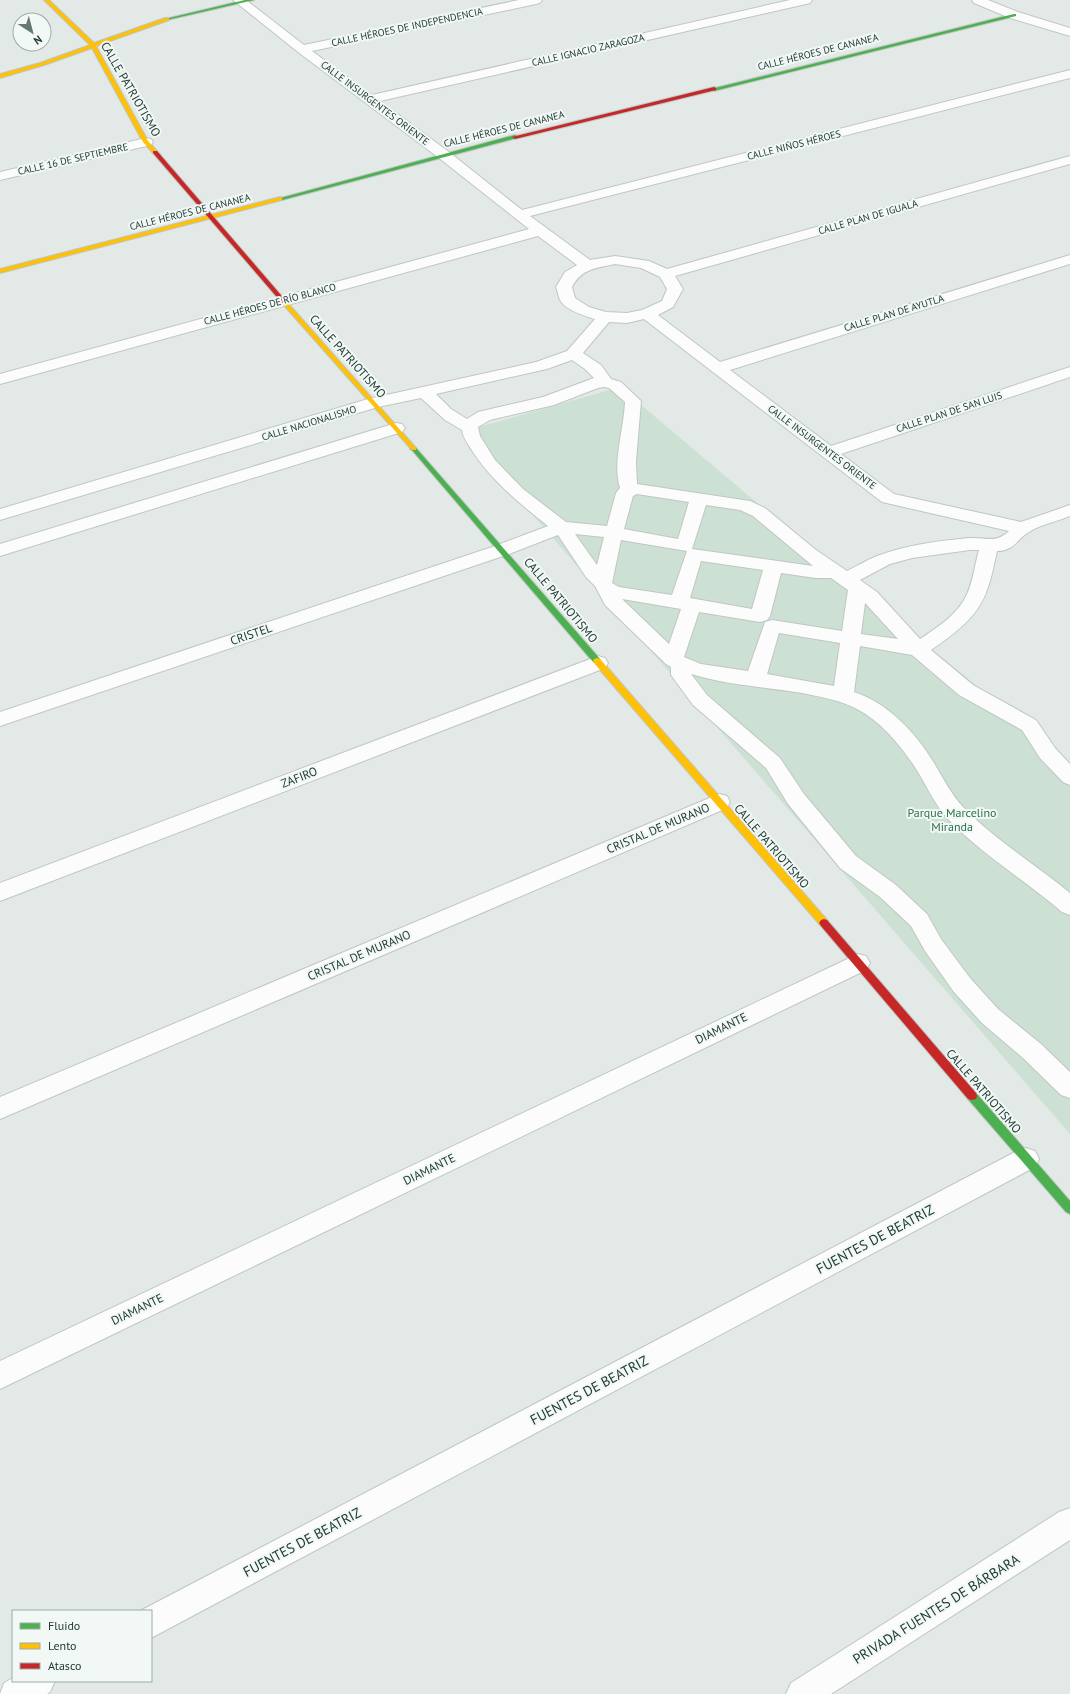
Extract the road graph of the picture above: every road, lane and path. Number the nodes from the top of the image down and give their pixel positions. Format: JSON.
{"nodes":[{"id":1,"x":46,"y":0,"type":"edge"},
{"id":2,"x":536,"y":0,"type":"edge"},
{"id":3,"x":806,"y":0,"type":"edge"},
{"id":4,"x":978,"y":0,"type":"edge"},
{"id":5,"x":244,"y":1,"type":"edge"},
{"id":6,"x":1014,"y":15,"type":"junction"},
{"id":7,"x":1070,"y":32,"type":"edge"},
{"id":8,"x":92,"y":44,"type":"junction"},
{"id":9,"x":302,"y":49,"type":"junction"},
{"id":10,"x":1070,"y":74,"type":"edge"},
{"id":11,"x":0,"y":76,"type":"edge"},
{"id":12,"x":371,"y":100,"type":"junction"},
{"id":13,"x":146,"y":142,"type":"junction"},
{"id":14,"x":444,"y":155,"type":"junction"},
{"id":15,"x":1070,"y":160,"type":"edge"},
{"id":16,"x":0,"y":176,"type":"edge"},
{"id":17,"x":519,"y":215,"type":"junction"},
{"id":18,"x":212,"y":218,"type":"junction"},
{"id":19,"x":540,"y":231,"type":"junction"},
{"id":20,"x":1070,"y":259,"type":"edge"},
{"id":21,"x":587,"y":265,"type":"junction"},
{"id":22,"x":0,"y":271,"type":"edge"},
{"id":23,"x":666,"y":274,"type":"junction"},
{"id":24,"x":283,"y":301,"type":"junction"},
{"id":25,"x":647,"y":314,"type":"junction"},
{"id":26,"x":605,"y":317,"type":"junction"},
{"id":27,"x":573,"y":354,"type":"junction"},
{"id":28,"x":718,"y":368,"type":"junction"},
{"id":29,"x":1070,"y":372,"type":"edge"},
{"id":30,"x":0,"y":378,"type":"edge"},
{"id":31,"x":604,"y":382,"type":"junction"},
{"id":32,"x":425,"y":392,"type":"junction"},
{"id":33,"x":374,"y":403,"type":"junction"},
{"id":34,"x":470,"y":427,"type":"junction"},
{"id":35,"x":396,"y":428,"type":"junction"},
{"id":36,"x":829,"y":452,"type":"junction"},
{"id":37,"x":630,"y":490,"type":"junction"},
{"id":38,"x":700,"y":499,"type":"junction"},
{"id":39,"x":1070,"y":510,"type":"edge"},
{"id":40,"x":0,"y":515,"type":"edge"},
{"id":41,"x":562,"y":528,"type":"junction"},
{"id":42,"x":1022,"y":528,"type":"junction"},
{"id":43,"x":614,"y":533,"type":"junction"},
{"id":44,"x":989,"y":546,"type":"junction"},
{"id":45,"x":0,"y":550,"type":"edge"},
{"id":46,"x":502,"y":550,"type":"junction"},
{"id":47,"x":689,"y":550,"type":"junction"},
{"id":48,"x":773,"y":566,"type":"junction"},
{"id":49,"x":847,"y":579,"type":"junction"},
{"id":50,"x":603,"y":584,"type":"junction"},
{"id":51,"x":686,"y":604,"type":"junction"},
{"id":52,"x":766,"y":621,"type":"junction"},
{"id":53,"x":851,"y":639,"type":"junction"},
{"id":54,"x":918,"y":649,"type":"junction"},
{"id":55,"x":677,"y":662,"type":"junction"},
{"id":56,"x":598,"y":663,"type":"junction"},
{"id":57,"x":755,"y":679,"type":"junction"},
{"id":58,"x":843,"y":695,"type":"junction"},
{"id":59,"x":0,"y":719,"type":"edge"},
{"id":60,"x":1070,"y":777,"type":"edge"},
{"id":61,"x":719,"y":802,"type":"junction"},
{"id":62,"x":0,"y":892,"type":"edge"},
{"id":63,"x":1070,"y":906,"type":"edge"},
{"id":64,"x":858,"y":963,"type":"junction"},
{"id":65,"x":1070,"y":1088,"type":"edge"},
{"id":66,"x":0,"y":1108,"type":"edge"},
{"id":67,"x":1026,"y":1159,"type":"junction"},
{"id":68,"x":1070,"y":1209,"type":"edge"},
{"id":69,"x":0,"y":1375,"type":"edge"},
{"id":70,"x":1070,"y":1523,"type":"edge"},
{"id":71,"x":152,"y":1621,"type":"edge"},
{"id":72,"x":37,"y":1682,"type":"edge"},
{"id":73,"x":15,"y":1694,"type":"edge"},
{"id":74,"x":802,"y":1694,"type":"edge"}],
"edges":[{"from":1,"to":8,"type":"street","name":"CALLE PATRIOTISMO"},
{"from":2,"to":9,"type":"street","name":"CALLE HÉROES DE INDEPENDENCIA"},
{"from":3,"to":12,"type":"street","name":"CALLE IGNACIO ZARAGOZA"},
{"from":4,"to":6,"type":"street"},
{"from":5,"to":8,"type":"street"},
{"from":5,"to":9,"type":"street","name":"CALLE INSURGENTES ORIENTE"},
{"from":6,"to":7,"type":"street"},
{"from":6,"to":14,"type":"street","name":"CALLE HÉROES DE CANANEA"},
{"from":8,"to":11,"type":"street"},
{"from":8,"to":13,"type":"street","name":"CALLE PATRIOTISMO"},
{"from":9,"to":12,"type":"street","name":"CALLE INSURGENTES ORIENTE"},
{"from":10,"to":17,"type":"street","name":"CALLE NIÑOS HÉROES"},
{"from":12,"to":14,"type":"street","name":"CALLE INSURGENTES ORIENTE"},
{"from":13,"to":16,"type":"street","name":"CALLE 16 DE SEPTIEMBRE"},
{"from":13,"to":18,"type":"street","name":"CALLE PATRIOTISMO"},
{"from":14,"to":17,"type":"street","name":"CALLE INSURGENTES ORIENTE"},
{"from":14,"to":18,"type":"street","name":"CALLE HÉROES DE CANANEA"},
{"from":15,"to":23,"type":"street","name":"CALLE PLAN DE IGUALA"},
{"from":17,"to":19,"type":"street","name":"CALLE INSURGENTES ORIENTE"},
{"from":18,"to":22,"type":"street","name":"CALLE HÉROES DE CANANEA"},
{"from":18,"to":24,"type":"street","name":"CALLE PATRIOTISMO"},
{"from":19,"to":21,"type":"street","name":"CALLE INSURGENTES ORIENTE"},
{"from":19,"to":24,"type":"street","name":"CALLE HÉROES DE RÍO BLANCO"},
{"from":20,"to":28,"type":"street","name":"CALLE PLAN DE AYUTLA"},
{"from":21,"to":23,"type":"street"},
{"from":21,"to":26,"type":"street"},
{"from":23,"to":25,"type":"street"},
{"from":24,"to":30,"type":"street","name":"CALLE HÉROES DE RÍO BLANCO"},
{"from":24,"to":33,"type":"street","name":"CALLE PATRIOTISMO"},
{"from":25,"to":26,"type":"street"},
{"from":25,"to":28,"type":"street","name":"CALLE INSURGENTES ORIENTE"},
{"from":26,"to":27,"type":"street","name":"CALLE NACIONALISMO"},
{"from":27,"to":31,"type":"street"},
{"from":27,"to":32,"type":"street","name":"CALLE NACIONALISMO"},
{"from":28,"to":36,"type":"street","name":"CALLE INSURGENTES ORIENTE"},
{"from":29,"to":36,"type":"street","name":"CALLE PLAN DE SAN LUIS"},
{"from":31,"to":34,"type":"street"},
{"from":31,"to":37,"type":"street"},
{"from":32,"to":33,"type":"street","name":"CALLE NACIONALISMO"},
{"from":32,"to":34,"type":"street"},
{"from":33,"to":35,"type":"street","name":"CALLE PATRIOTISMO"},
{"from":33,"to":40,"type":"street","name":"CALLE NACIONALISMO"},
{"from":34,"to":41,"type":"street"},
{"from":35,"to":45,"type":"street"},
{"from":35,"to":46,"type":"street","name":"CALLE PATRIOTISMO"},
{"from":36,"to":42,"type":"street","name":"CALLE INSURGENTES ORIENTE"},
{"from":37,"to":38,"type":"street"},
{"from":37,"to":43,"type":"street"},
{"from":38,"to":47,"type":"street"},
{"from":38,"to":49,"type":"street"},
{"from":39,"to":42,"type":"street"},
{"from":41,"to":43,"type":"street"},
{"from":41,"to":46,"type":"street","name":"CRISTEL"},
{"from":41,"to":50,"type":"street"},
{"from":42,"to":44,"type":"street"},
{"from":43,"to":47,"type":"street"},
{"from":43,"to":50,"type":"street"},
{"from":44,"to":49,"type":"street"},
{"from":44,"to":54,"type":"street"},
{"from":46,"to":56,"type":"street","name":"CALLE PATRIOTISMO"},
{"from":46,"to":59,"type":"street","name":"CRISTEL"},
{"from":47,"to":48,"type":"street"},
{"from":47,"to":51,"type":"street"},
{"from":48,"to":49,"type":"street"},
{"from":48,"to":52,"type":"street"},
{"from":49,"to":53,"type":"street"},
{"from":49,"to":54,"type":"street"},
{"from":50,"to":51,"type":"street"},
{"from":50,"to":55,"type":"street"},
{"from":51,"to":52,"type":"street"},
{"from":51,"to":55,"type":"street"},
{"from":52,"to":53,"type":"street"},
{"from":52,"to":57,"type":"street"},
{"from":53,"to":54,"type":"street"},
{"from":53,"to":58,"type":"street"},
{"from":54,"to":60,"type":"street"},
{"from":55,"to":57,"type":"street"},
{"from":55,"to":65,"type":"street"},
{"from":56,"to":61,"type":"street","name":"CALLE PATRIOTISMO"},
{"from":56,"to":62,"type":"street","name":"ZAFIRO"},
{"from":57,"to":58,"type":"street"},
{"from":58,"to":63,"type":"street"},
{"from":61,"to":64,"type":"street","name":"CALLE PATRIOTISMO"},
{"from":61,"to":66,"type":"street","name":"CRISTAL DE MURANO"},
{"from":64,"to":67,"type":"street","name":"CALLE PATRIOTISMO"},
{"from":64,"to":69,"type":"street","name":"DIAMANTE"},
{"from":67,"to":68,"type":"street","name":"CALLE PATRIOTISMO"},
{"from":67,"to":71,"type":"street","name":"FUENTES DE BEATRIZ"},
{"from":70,"to":74,"type":"street","name":"PRIVADA FUENTES DE BÁRBARA"},
{"from":72,"to":73,"type":"street"}]}
